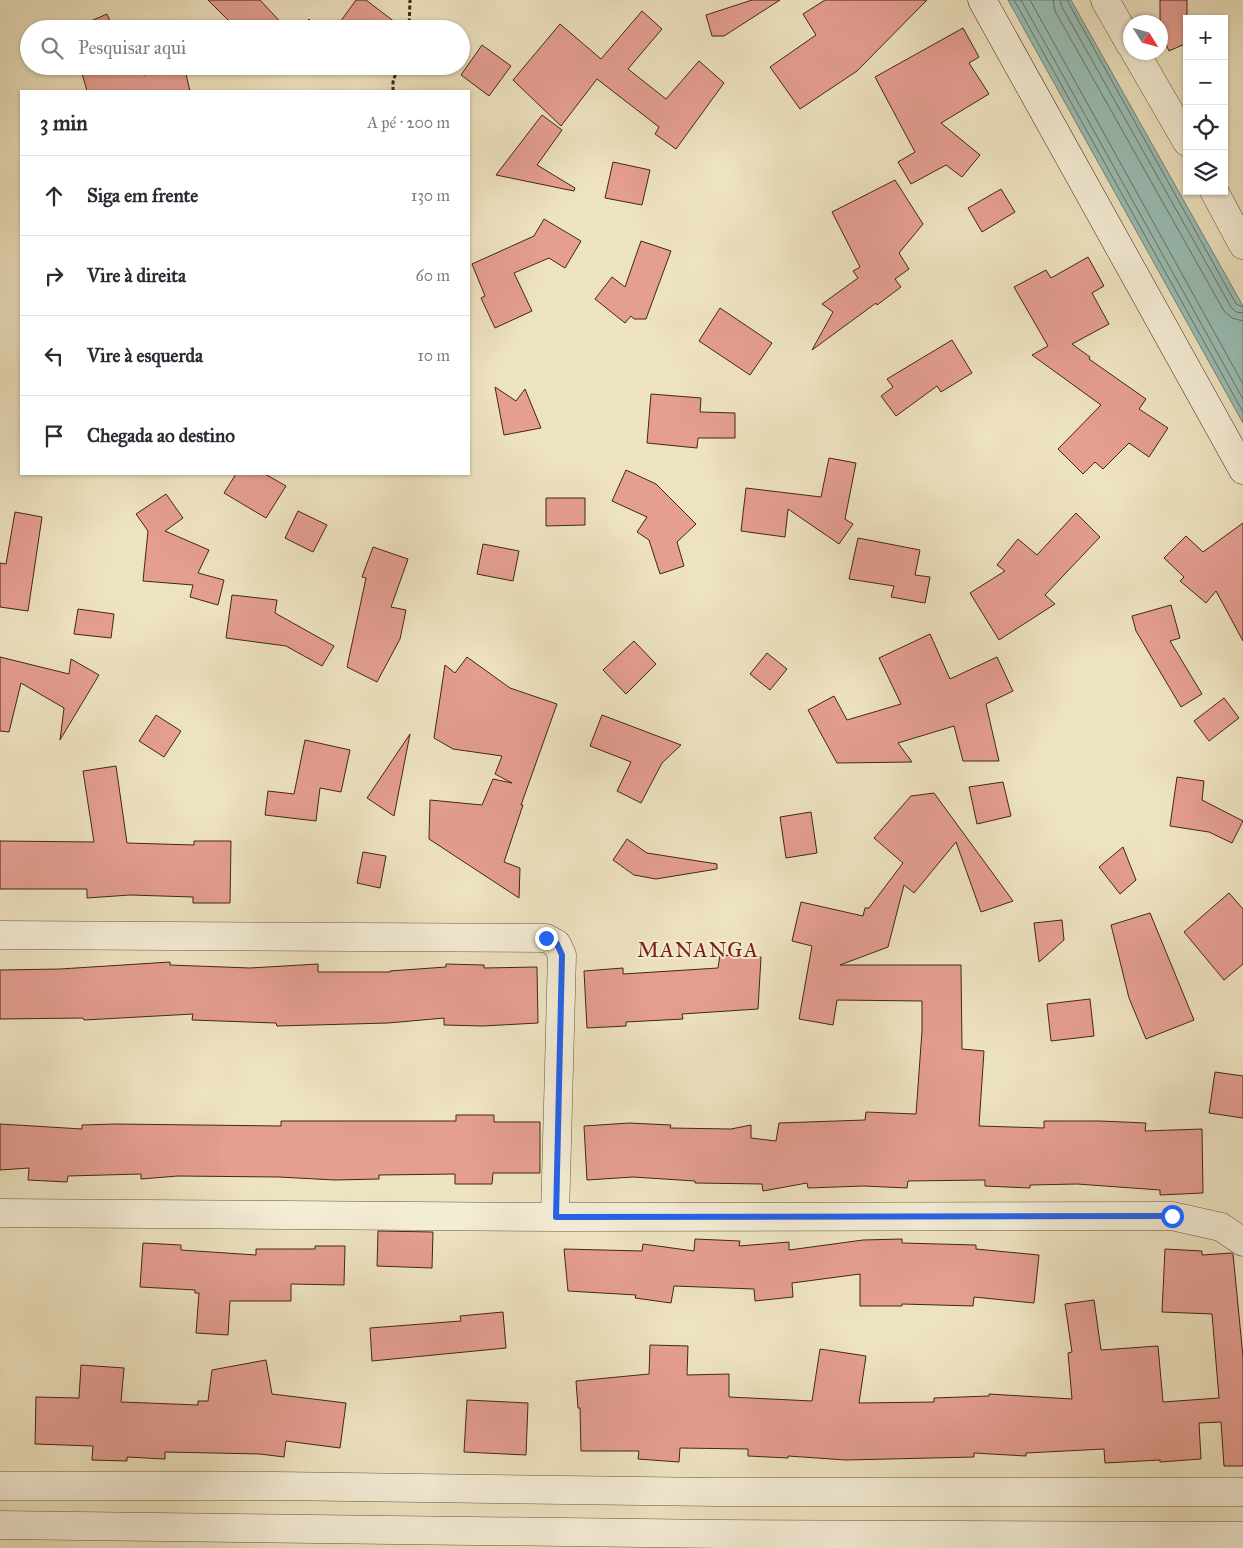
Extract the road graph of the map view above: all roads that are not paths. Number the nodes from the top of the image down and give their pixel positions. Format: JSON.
{"nodes":[{"id":1,"x":982,"y":0,"type":"edge"},
{"id":2,"x":1105,"y":0,"type":"edge"},
{"id":3,"x":1123,"y":32,"type":"edge"},
{"id":4,"x":1140,"y":60,"type":"edge"},
{"id":5,"x":1183,"y":135,"type":"edge"},
{"id":6,"x":1216,"y":195,"type":"edge"},
{"id":7,"x":1243,"y":245,"type":"edge"},
{"id":8,"x":1243,"y":470,"type":"edge"},
{"id":9,"x":0,"y":935,"type":"edge"},
{"id":10,"x":0,"y":1213,"type":"edge"},
{"id":11,"x":556,"y":1217,"type":"junction"},
{"id":12,"x":1243,"y":1242,"type":"edge"},
{"id":13,"x":0,"y":1486,"type":"edge"},
{"id":14,"x":276,"y":1486,"type":"junction"},
{"id":15,"x":1243,"y":1492,"type":"edge"},
{"id":16,"x":0,"y":1525,"type":"edge"},
{"id":17,"x":1243,"y":1536,"type":"edge"},
{"id":18,"x":273,"y":1539,"type":"edge"},
{"id":19,"x":719,"y":1541,"type":"edge"}],
"edges":[{"from":1,"to":8,"type":"street"},
{"from":2,"to":3,"type":"street"},
{"from":4,"to":5,"type":"street"},
{"from":6,"to":7,"type":"street"},
{"from":9,"to":11,"type":"street"},
{"from":10,"to":11,"type":"street"},
{"from":11,"to":12,"type":"street"},
{"from":13,"to":14,"type":"street"},
{"from":14,"to":15,"type":"street"},
{"from":14,"to":18,"type":"street"},
{"from":16,"to":18,"type":"street"},
{"from":17,"to":19,"type":"street"},
{"from":18,"to":19,"type":"street"}]}
